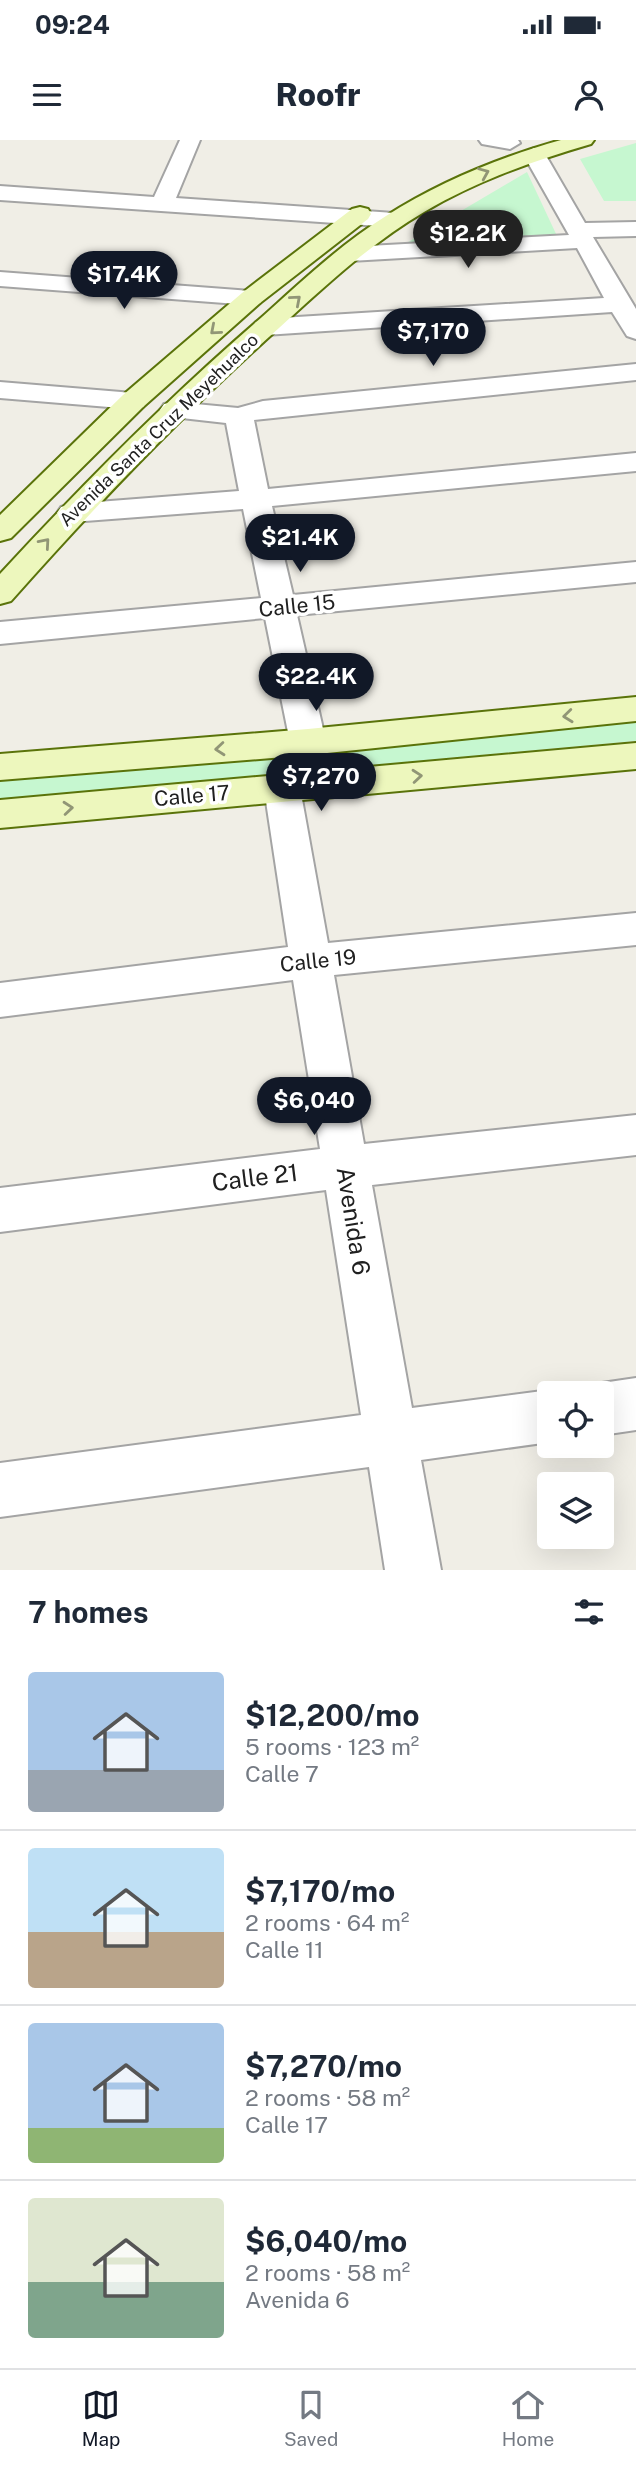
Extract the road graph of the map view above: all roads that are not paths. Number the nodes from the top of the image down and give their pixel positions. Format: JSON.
{"nodes":[{"id":1,"x":190,"y":140,"type":"edge"},
{"id":2,"x":584,"y":140,"type":"edge"},
{"id":3,"x":513,"y":144,"type":"edge"},
{"id":4,"x":0,"y":193,"type":"edge"},
{"id":5,"x":162,"y":205,"type":"junction"},
{"id":6,"x":353,"y":218,"type":"junction"},
{"id":7,"x":394,"y":220,"type":"junction"},
{"id":8,"x":636,"y":229,"type":"edge"},
{"id":9,"x":581,"y":235,"type":"junction"},
{"id":10,"x":349,"y":254,"type":"junction"},
{"id":11,"x":0,"y":279,"type":"edge"},
{"id":12,"x":605,"y":279,"type":"junction"},
{"id":13,"x":636,"y":279,"type":"edge"},
{"id":14,"x":251,"y":299,"type":"junction"},
{"id":15,"x":620,"y":304,"type":"junction"},
{"id":16,"x":265,"y":327,"type":"junction"},
{"id":17,"x":636,"y":331,"type":"edge"},
{"id":18,"x":636,"y":372,"type":"edge"},
{"id":19,"x":0,"y":390,"type":"edge"},
{"id":20,"x":133,"y":401,"type":"junction"},
{"id":21,"x":174,"y":411,"type":"junction"},
{"id":22,"x":239,"y":416,"type":"junction"},
{"id":23,"x":636,"y":462,"type":"edge"},
{"id":24,"x":254,"y":499,"type":"junction"},
{"id":25,"x":72,"y":513,"type":"junction"},
{"id":26,"x":3,"y":524,"type":"edge"},
{"id":27,"x":636,"y":572,"type":"edge"},
{"id":28,"x":0,"y":594,"type":"edge"},
{"id":29,"x":282,"y":607,"type":"junction"},
{"id":30,"x":0,"y":633,"type":"edge"},
{"id":31,"x":636,"y":709,"type":"edge"},
{"id":32,"x":308,"y":742,"type":"junction"},
{"id":33,"x":636,"y":756,"type":"edge"},
{"id":34,"x":0,"y":767,"type":"edge"},
{"id":35,"x":282,"y":788,"type":"junction"},
{"id":36,"x":0,"y":814,"type":"edge"},
{"id":37,"x":636,"y":929,"type":"edge"},
{"id":38,"x":310,"y":961,"type":"junction"},
{"id":39,"x":0,"y":1000,"type":"edge"},
{"id":40,"x":636,"y":1135,"type":"edge"},
{"id":41,"x":344,"y":1167,"type":"junction"},
{"id":42,"x":0,"y":1210,"type":"edge"},
{"id":43,"x":636,"y":1404,"type":"edge"},
{"id":44,"x":614,"y":1407,"type":"edge"},
{"id":45,"x":537,"y":1418,"type":"edge"},
{"id":46,"x":389,"y":1437,"type":"junction"},
{"id":47,"x":0,"y":1490,"type":"edge"},
{"id":48,"x":413,"y":1570,"type":"edge"}],
"edges":[{"from":1,"to":5,"type":"street"},
{"from":2,"to":3,"type":"street","name":"Avenida Santa Cruz Meyehualco"},
{"from":3,"to":6,"type":"street","name":"Avenida Santa Cruz Meyehualco"},
{"from":7,"to":3,"type":"street","name":"Avenida Santa Cruz Meyehualco","one_way":true},
{"from":3,"to":9,"type":"street"},
{"from":4,"to":5,"type":"street"},
{"from":5,"to":6,"type":"street"},
{"from":6,"to":7,"type":"street"},
{"from":6,"to":14,"type":"street","name":"Avenida Santa Cruz Meyehualco"},
{"from":7,"to":10,"type":"street","name":"Avenida Santa Cruz Meyehualco"},
{"from":8,"to":9,"type":"street"},
{"from":9,"to":10,"type":"street"},
{"from":9,"to":12,"type":"street"},
{"from":16,"to":10,"type":"street","name":"Avenida Santa Cruz Meyehualco","one_way":true},
{"from":11,"to":14,"type":"street"},
{"from":12,"to":13,"type":"street"},
{"from":12,"to":15,"type":"street"},
{"from":14,"to":20,"type":"street","name":"Avenida Santa Cruz Meyehualco","one_way":true},
{"from":15,"to":16,"type":"street"},
{"from":15,"to":17,"type":"street"},
{"from":16,"to":21,"type":"street","name":"Avenida Santa Cruz Meyehualco"},
{"from":18,"to":22,"type":"street"},
{"from":19,"to":20,"type":"street"},
{"from":20,"to":26,"type":"street","name":"Avenida Santa Cruz Meyehualco"},
{"from":21,"to":22,"type":"street"},
{"from":21,"to":25,"type":"street","name":"Avenida Santa Cruz Meyehualco"},
{"from":22,"to":24,"type":"street"},
{"from":23,"to":24,"type":"street"},
{"from":24,"to":25,"type":"street"},
{"from":24,"to":29,"type":"street"},
{"from":28,"to":25,"type":"street","name":"Avenida Santa Cruz Meyehualco","one_way":true},
{"from":27,"to":29,"type":"street","name":"Calle 15"},
{"from":29,"to":30,"type":"street","name":"Calle 15"},
{"from":29,"to":32,"type":"street"},
{"from":31,"to":32,"type":"street","name":"Calle 17","one_way":true},
{"from":32,"to":34,"type":"street","name":"Calle 17","one_way":true},
{"from":35,"to":33,"type":"street","name":"Calle 17","one_way":true},
{"from":36,"to":35,"type":"street","name":"Calle 17","one_way":true},
{"from":35,"to":38,"type":"street","name":"Avenida 6"},
{"from":37,"to":38,"type":"street","name":"Calle 19"},
{"from":38,"to":39,"type":"street","name":"Calle 19"},
{"from":38,"to":41,"type":"street","name":"Avenida 6"},
{"from":40,"to":41,"type":"street","name":"Calle 21"},
{"from":41,"to":42,"type":"street","name":"Calle 21"},
{"from":41,"to":46,"type":"street","name":"Avenida 6"},
{"from":43,"to":44,"type":"street"},
{"from":45,"to":46,"type":"street"},
{"from":46,"to":47,"type":"street"},
{"from":46,"to":48,"type":"street","name":"Avenida 6"}]}
